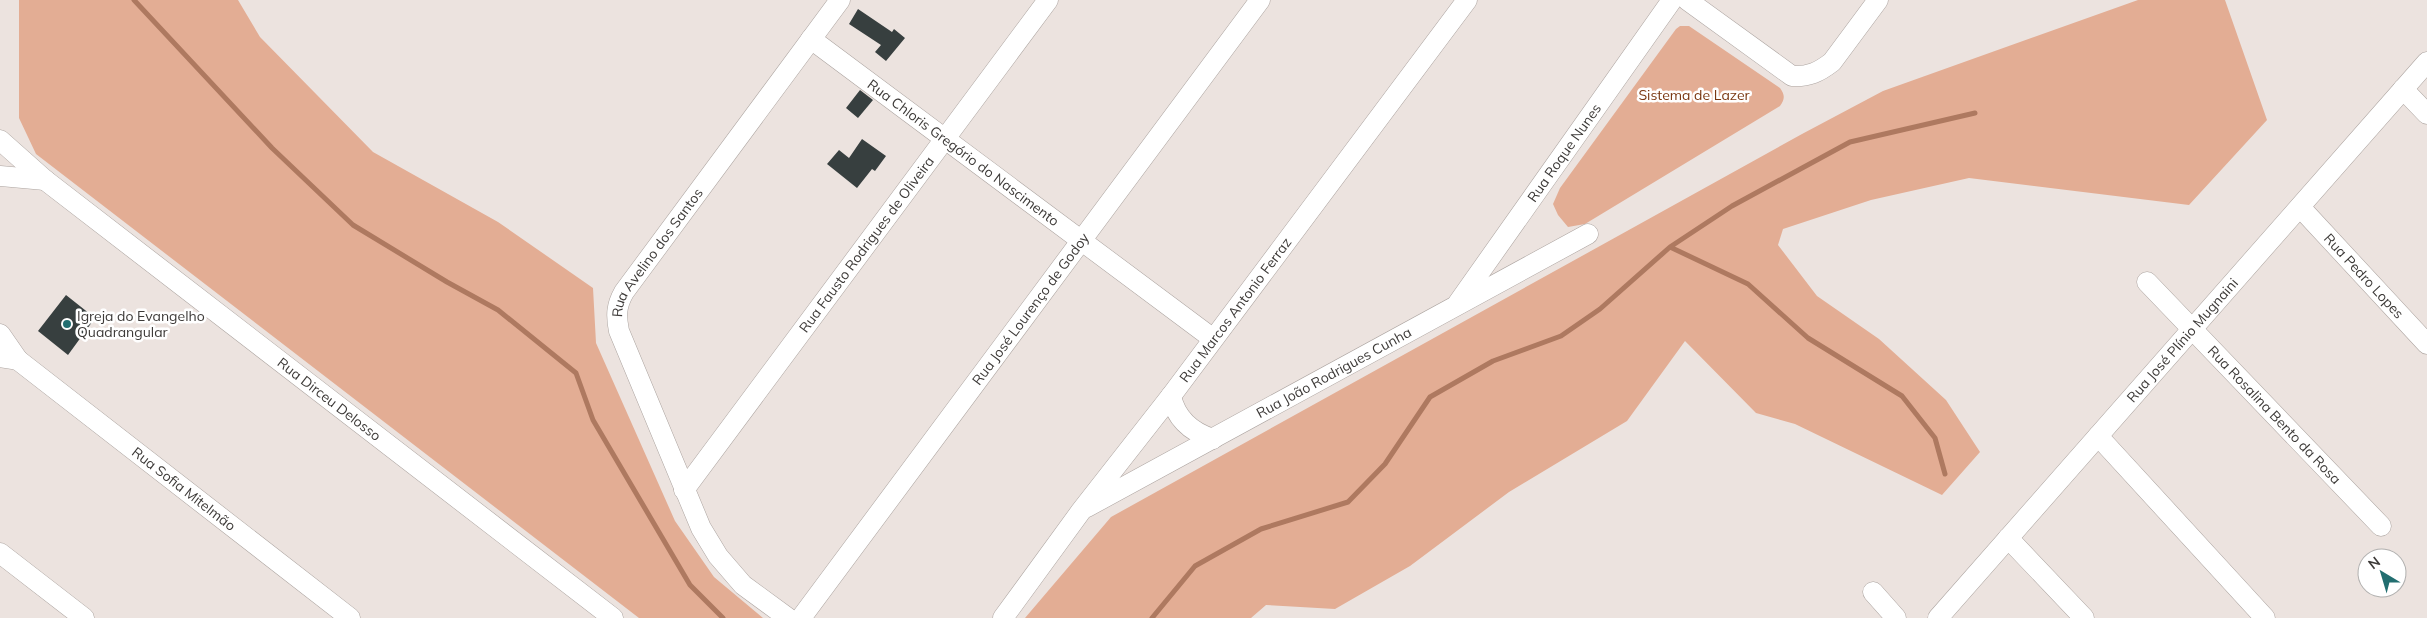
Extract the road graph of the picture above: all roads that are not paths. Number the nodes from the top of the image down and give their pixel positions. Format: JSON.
{"nodes":[{"id":1,"x":840,"y":0,"type":"edge"},
{"id":2,"x":1048,"y":0,"type":"edge"},
{"id":3,"x":1260,"y":0,"type":"edge"},
{"id":4,"x":1466,"y":0,"type":"edge"},
{"id":5,"x":1672,"y":0,"type":"edge"},
{"id":6,"x":1688,"y":0,"type":"edge"},
{"id":7,"x":1878,"y":0,"type":"edge"},
{"id":8,"x":811,"y":39,"type":"junction"},
{"id":9,"x":2427,"y":62,"type":"edge"},
{"id":10,"x":2403,"y":89,"type":"junction"},
{"id":11,"x":2427,"y":114,"type":"edge"},
{"id":12,"x":944,"y":138,"type":"junction"},
{"id":13,"x":0,"y":140,"type":"edge"},
{"id":14,"x":0,"y":176,"type":"edge"},
{"id":15,"x":45,"y":180,"type":"junction"},
{"id":16,"x":2300,"y":207,"type":"junction"},
{"id":17,"x":1588,"y":234,"type":"dead end"},
{"id":18,"x":1081,"y":240,"type":"junction"},
{"id":19,"x":2147,"y":282,"type":"dead end"},
{"id":20,"x":1456,"y":306,"type":"junction"},
{"id":21,"x":2192,"y":329,"type":"junction"},
{"id":22,"x":0,"y":334,"type":"edge"},
{"id":23,"x":1212,"y":338,"type":"junction"},
{"id":24,"x":2427,"y":344,"type":"edge"},
{"id":25,"x":9,"y":359,"type":"edge"},
{"id":26,"x":1170,"y":396,"type":"junction"},
{"id":27,"x":2098,"y":436,"type":"junction"},
{"id":28,"x":1213,"y":439,"type":"junction"},
{"id":29,"x":684,"y":490,"type":"junction"},
{"id":30,"x":1080,"y":511,"type":"junction"},
{"id":31,"x":2381,"y":526,"type":"dead end"},
{"id":32,"x":2008,"y":538,"type":"junction"},
{"id":33,"x":0,"y":553,"type":"edge"},
{"id":34,"x":1873,"y":592,"type":"dead end"},
{"id":35,"x":84,"y":618,"type":"edge"},
{"id":36,"x":350,"y":618,"type":"edge"},
{"id":37,"x":613,"y":618,"type":"edge"},
{"id":38,"x":788,"y":618,"type":"edge"},
{"id":39,"x":801,"y":618,"type":"edge"},
{"id":40,"x":1003,"y":618,"type":"edge"},
{"id":41,"x":1896,"y":618,"type":"edge"},
{"id":42,"x":1938,"y":618,"type":"edge"},
{"id":43,"x":2084,"y":618,"type":"edge"},
{"id":44,"x":2265,"y":618,"type":"edge"}],
"edges":[{"from":1,"to":8,"type":"street","name":"Rua Avelino dos Santos"},
{"from":2,"to":12,"type":"street","name":"Rua Fausto Rodrigues de Oliveira"},
{"from":3,"to":18,"type":"street","name":"Rua José Lourenço de Godoy"},
{"from":4,"to":23,"type":"street","name":"Rua Marcos Antonio Ferraz"},
{"from":5,"to":20,"type":"street","name":"Rua Roque Nunes"},
{"from":6,"to":7,"type":"street"},
{"from":8,"to":12,"type":"street","name":"Rua Chloris Gregório do Nascimento"},
{"from":8,"to":29,"type":"street","name":"Rua Avelino dos Santos"},
{"from":9,"to":10,"type":"street","name":"Rua José Plínio Mugnaini"},
{"from":10,"to":11,"type":"street"},
{"from":10,"to":16,"type":"street","name":"Rua José Plínio Mugnaini"},
{"from":12,"to":18,"type":"street","name":"Rua Chloris Gregório do Nascimento"},
{"from":12,"to":29,"type":"street","name":"Rua Fausto Rodrigues de Oliveira"},
{"from":13,"to":15,"type":"street","name":"Rua Dirceu Delosso"},
{"from":14,"to":15,"type":"street"},
{"from":15,"to":37,"type":"street","name":"Rua Dirceu Delosso"},
{"from":16,"to":21,"type":"street","name":"Rua José Plínio Mugnaini"},
{"from":16,"to":24,"type":"street","name":"Rua Pedro Lopes"},
{"from":17,"to":20,"type":"street","name":"Rua João Rodrigues Cunha"},
{"from":18,"to":23,"type":"street","name":"Rua Chloris Gregório do Nascimento"},
{"from":18,"to":39,"type":"street","name":"Rua José Lourenço de Godoy"},
{"from":19,"to":21,"type":"street","name":"Rua Rosalina Bento da Rosa"},
{"from":20,"to":28,"type":"street","name":"Rua João Rodrigues Cunha"},
{"from":21,"to":27,"type":"street","name":"Rua José Plínio Mugnaini"},
{"from":21,"to":31,"type":"street","name":"Rua Rosalina Bento da Rosa"},
{"from":22,"to":25,"type":"street","name":"Rua Sofia Mitelmão"},
{"from":23,"to":26,"type":"street","name":"Rua Marcos Antonio Ferraz"},
{"from":25,"to":36,"type":"street","name":"Rua Sofia Mitelmão"},
{"from":26,"to":28,"type":"street"},
{"from":26,"to":30,"type":"street","name":"Rua Marcos Antonio Ferraz"},
{"from":27,"to":32,"type":"street","name":"Rua José Plínio Mugnaini"},
{"from":27,"to":44,"type":"street"},
{"from":28,"to":30,"type":"street","name":"Rua João Rodrigues Cunha"},
{"from":29,"to":38,"type":"street","name":"Rua Avelino dos Santos"},
{"from":30,"to":40,"type":"street","name":"Rua Marcos Antonio Ferraz"},
{"from":32,"to":42,"type":"street","name":"Rua José Plínio Mugnaini"},
{"from":32,"to":43,"type":"street"},
{"from":33,"to":35,"type":"street"},
{"from":34,"to":41,"type":"street"}]}
